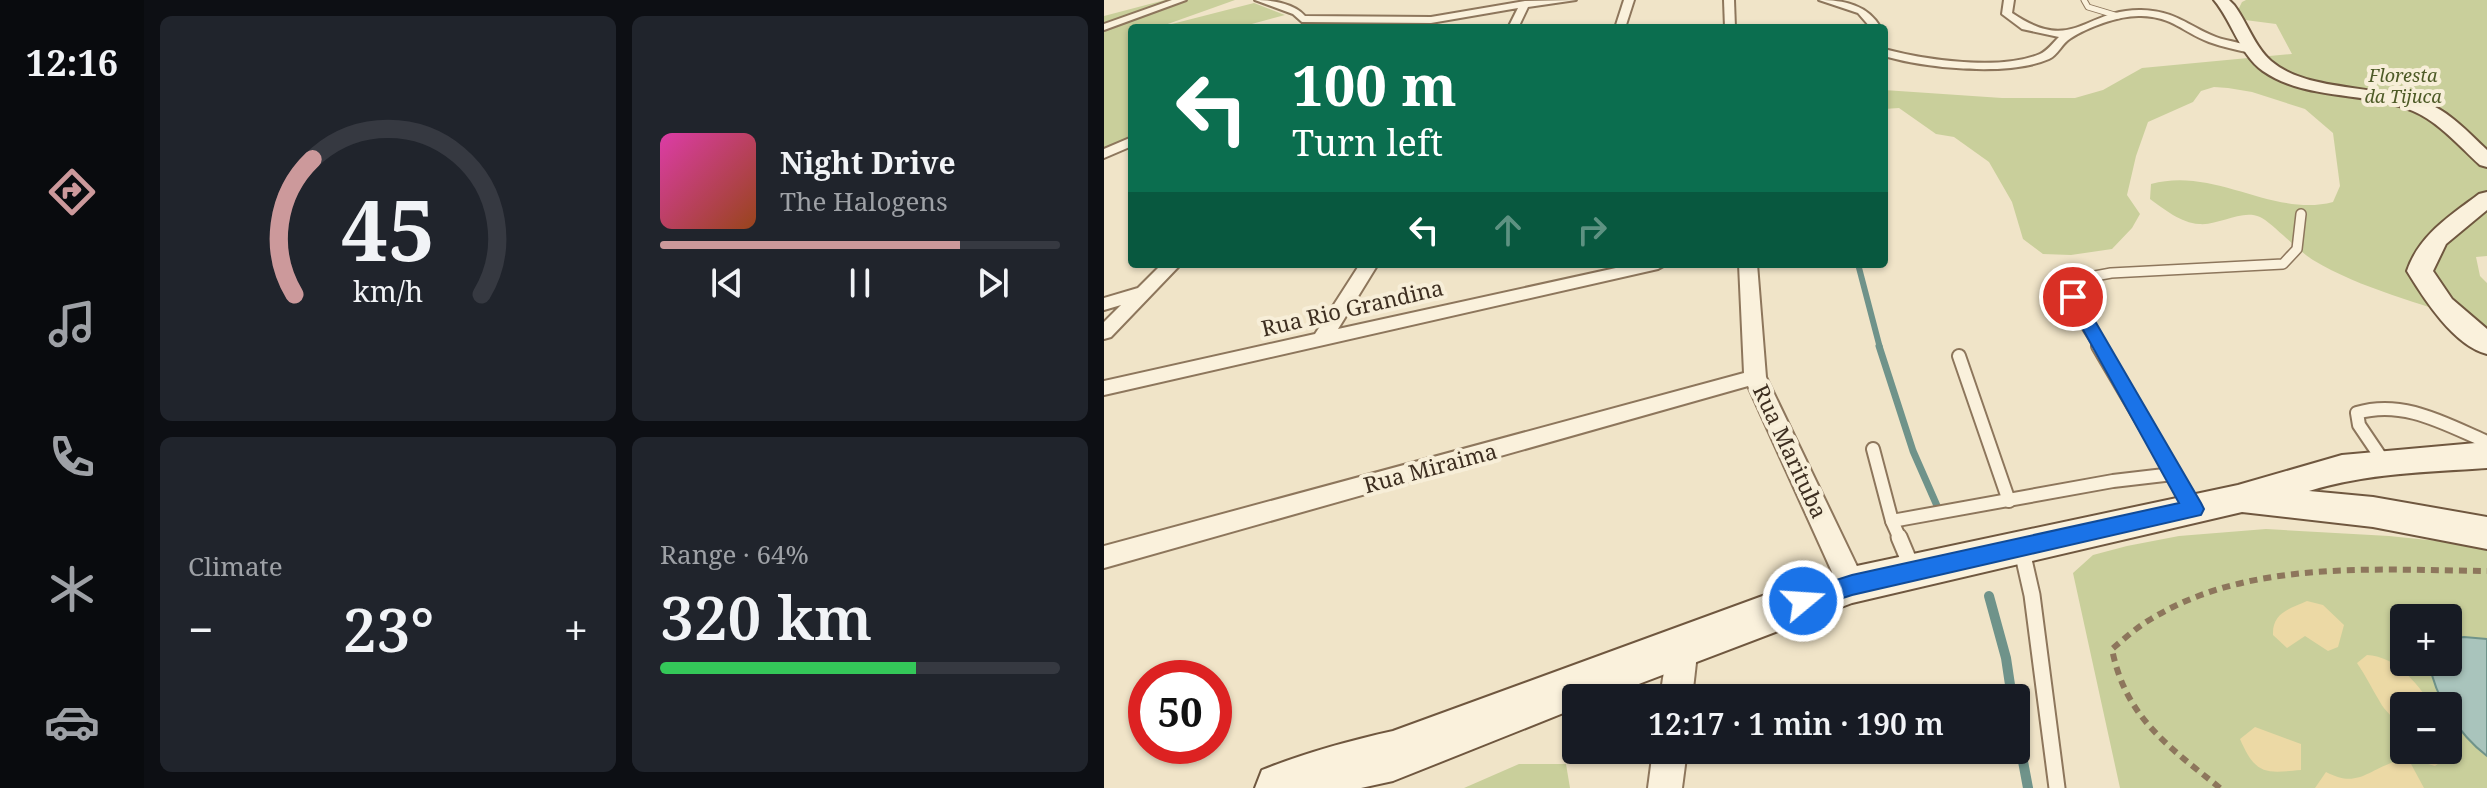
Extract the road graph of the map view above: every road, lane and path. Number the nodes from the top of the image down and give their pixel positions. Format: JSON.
{"nodes":[{"id":1,"x":1181,"y":0,"type":"edge"},
{"id":2,"x":1260,"y":0,"type":"edge"},
{"id":3,"x":1571,"y":0,"type":"edge"},
{"id":4,"x":1629,"y":0,"type":"edge"},
{"id":5,"x":1729,"y":0,"type":"edge"},
{"id":6,"x":1824,"y":0,"type":"edge"},
{"id":7,"x":2009,"y":0,"type":"edge"},
{"id":8,"x":2084,"y":0,"type":"edge"},
{"id":9,"x":2221,"y":0,"type":"edge"},
{"id":10,"x":1525,"y":4,"type":"junction"},
{"id":11,"x":2118,"y":16,"type":"junction"},
{"id":12,"x":1302,"y":19,"type":"junction"},
{"id":13,"x":1296,"y":24,"type":"edge"},
{"id":14,"x":1404,"y":24,"type":"edge"},
{"id":15,"x":1515,"y":24,"type":"edge"},
{"id":16,"x":1621,"y":24,"type":"edge"},
{"id":17,"x":1730,"y":24,"type":"edge"},
{"id":18,"x":1873,"y":24,"type":"edge"},
{"id":19,"x":1104,"y":27,"type":"edge"},
{"id":20,"x":2066,"y":36,"type":"junction"},
{"id":21,"x":2251,"y":50,"type":"junction"},
{"id":22,"x":1888,"y":53,"type":"edge"},
{"id":23,"x":1128,"y":143,"type":"edge"},
{"id":24,"x":1104,"y":154,"type":"edge"},
{"id":25,"x":2487,"y":161,"type":"edge"},
{"id":26,"x":2487,"y":199,"type":"edge"},
{"id":27,"x":2301,"y":214,"type":"dead end"},
{"id":28,"x":1168,"y":268,"type":"edge"},
{"id":29,"x":1366,"y":268,"type":"edge"},
{"id":30,"x":1555,"y":268,"type":"edge"},
{"id":31,"x":1639,"y":268,"type":"edge"},
{"id":32,"x":1748,"y":268,"type":"edge"},
{"id":33,"x":1550,"y":287,"type":"junction"},
{"id":34,"x":1146,"y":292,"type":"junction"},
{"id":35,"x":1104,"y":304,"type":"edge"},
{"id":36,"x":1104,"y":333,"type":"edge"},
{"id":37,"x":1323,"y":337,"type":"junction"},
{"id":38,"x":2487,"y":345,"type":"edge"},
{"id":39,"x":1959,"y":356,"type":"dead end"},
{"id":40,"x":1755,"y":377,"type":"junction"},
{"id":41,"x":1104,"y":388,"type":"edge"},
{"id":42,"x":1873,"y":449,"type":"dead end"},
{"id":43,"x":2484,"y":451,"type":"edge"},
{"id":44,"x":2384,"y":462,"type":"junction"},
{"id":45,"x":2183,"y":492,"type":"junction"},
{"id":46,"x":2238,"y":499,"type":"junction"},
{"id":47,"x":2009,"y":501,"type":"junction"},
{"id":48,"x":1892,"y":521,"type":"junction"},
{"id":49,"x":2487,"y":533,"type":"edge"},
{"id":50,"x":2021,"y":547,"type":"junction"},
{"id":51,"x":1104,"y":557,"type":"edge"},
{"id":52,"x":2487,"y":571,"type":"edge"},
{"id":53,"x":1914,"y":572,"type":"junction"},
{"id":54,"x":1852,"y":585,"type":"junction"},
{"id":55,"x":1683,"y":645,"type":"junction"},
{"id":56,"x":1678,"y":684,"type":"edge"},
{"id":57,"x":1668,"y":764,"type":"edge"},
{"id":58,"x":1377,"y":772,"type":"edge"},
{"id":59,"x":1280,"y":788,"type":"edge"},
{"id":60,"x":1665,"y":788,"type":"edge"},
{"id":61,"x":2057,"y":788,"type":"edge"},
{"id":62,"x":2220,"y":788,"type":"edge"}],
"edges":[{"from":1,"to":19,"type":"street"},
{"from":2,"to":12,"type":"street"},
{"from":3,"to":10,"type":"street"},
{"from":4,"to":16,"type":"street"},
{"from":5,"to":17,"type":"street"},
{"from":6,"to":18,"type":"street"},
{"from":7,"to":20,"type":"street"},
{"from":8,"to":11,"type":"lane"},
{"from":9,"to":21,"type":"main road"},
{"from":10,"to":14,"type":"street"},
{"from":10,"to":15,"type":"street"},
{"from":11,"to":20,"type":"street"},
{"from":11,"to":21,"type":"street"},
{"from":12,"to":13,"type":"street"},
{"from":12,"to":14,"type":"street"},
{"from":20,"to":22,"type":"street"},
{"from":21,"to":25,"type":"main road"},
{"from":23,"to":24,"type":"street"},
{"from":26,"to":38,"type":"main road"},
{"from":27,"to":45,"type":"lane"},
{"from":28,"to":34,"type":"street"},
{"from":29,"to":37,"type":"street"},
{"from":30,"to":33,"type":"street"},
{"from":31,"to":33,"type":"street","name":"Rua Rio Grandina"},
{"from":32,"to":40,"type":"street","name":"Rua Marituba"},
{"from":33,"to":37,"type":"street","name":"Rua Rio Grandina"},
{"from":34,"to":35,"type":"street"},
{"from":34,"to":36,"type":"street"},
{"from":37,"to":41,"type":"street","name":"Rua Rio Grandina"},
{"from":39,"to":47,"type":"lane"},
{"from":40,"to":51,"type":"street","name":"Rua Miraima"},
{"from":40,"to":54,"type":"street","name":"Rua Marituba"},
{"from":42,"to":48,"type":"lane"},
{"from":43,"to":44,"type":"main road"},
{"from":43,"to":44,"type":"lane"},
{"from":44,"to":46,"type":"main road"},
{"from":45,"to":46,"type":"main road"},
{"from":45,"to":47,"type":"lane"},
{"from":45,"to":50,"type":"main road"},
{"from":46,"to":49,"type":"main road"},
{"from":47,"to":48,"type":"lane"},
{"from":48,"to":53,"type":"lane"},
{"from":50,"to":53,"type":"main road"},
{"from":50,"to":61,"type":"lane"},
{"from":52,"to":62,"type":"path"},
{"from":53,"to":54,"type":"main road"},
{"from":54,"to":55,"type":"main road"},
{"from":55,"to":56,"type":"street"},
{"from":55,"to":58,"type":"main road"},
{"from":57,"to":60,"type":"street"},
{"from":58,"to":59,"type":"main road"}]}
